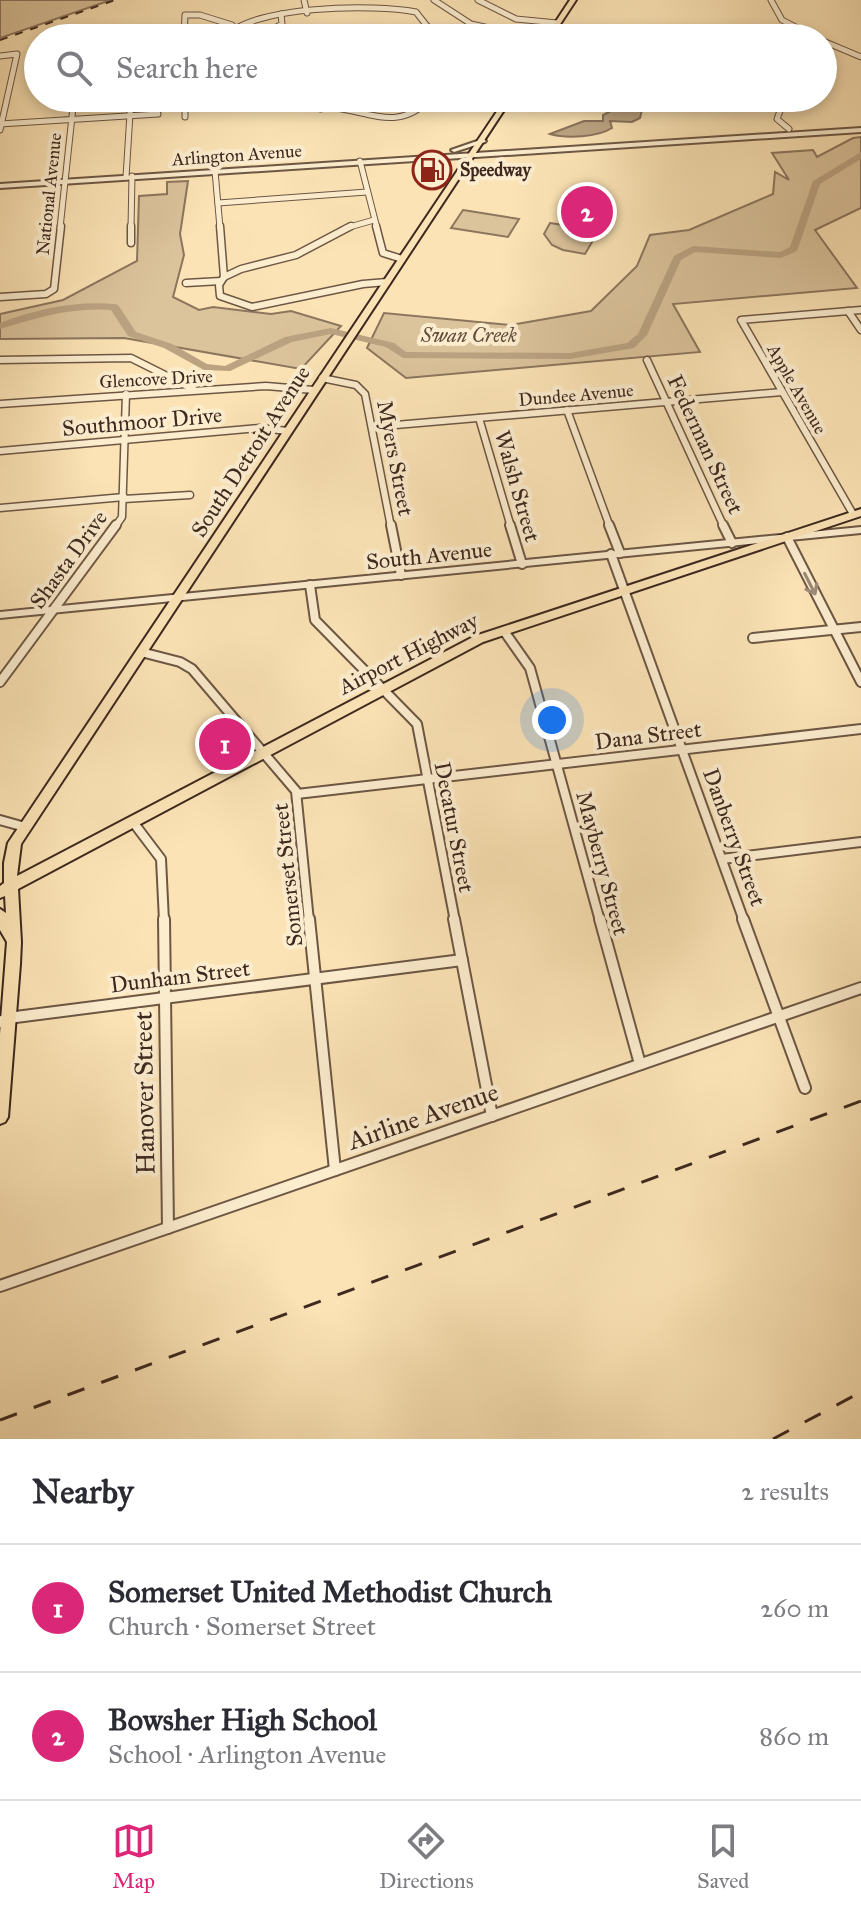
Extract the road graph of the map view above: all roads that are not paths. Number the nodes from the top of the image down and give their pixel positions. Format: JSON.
{"nodes":[{"id":1,"x":304,"y":0,"type":"edge"},
{"id":2,"x":434,"y":0,"type":"edge"},
{"id":3,"x":478,"y":0,"type":"edge"},
{"id":4,"x":573,"y":0,"type":"edge"},
{"id":5,"x":771,"y":0,"type":"edge"},
{"id":6,"x":307,"y":13,"type":"junction"},
{"id":7,"x":281,"y":14,"type":"junction"},
{"id":8,"x":557,"y":23,"type":"joint"},
{"id":9,"x":185,"y":24,"type":"edge"},
{"id":10,"x":229,"y":24,"type":"edge"},
{"id":11,"x":235,"y":24,"type":"edge"},
{"id":12,"x":282,"y":24,"type":"edge"},
{"id":13,"x":426,"y":24,"type":"edge"},
{"id":14,"x":471,"y":24,"type":"edge"},
{"id":15,"x":791,"y":24,"type":"edge"},
{"id":16,"x":837,"y":47,"type":"edge"},
{"id":17,"x":0,"y":56,"type":"edge"},
{"id":18,"x":861,"y":57,"type":"edge"},
{"id":19,"x":72,"y":112,"type":"edge"},
{"id":20,"x":130,"y":112,"type":"edge"},
{"id":21,"x":185,"y":112,"type":"edge"},
{"id":22,"x":352,"y":112,"type":"edge"},
{"id":23,"x":419,"y":112,"type":"edge"},
{"id":24,"x":500,"y":112,"type":"edge"},
{"id":25,"x":780,"y":112,"type":"edge"},
{"id":26,"x":158,"y":114,"type":"dead end"},
{"id":27,"x":130,"y":116,"type":"junction"},
{"id":28,"x":185,"y":117,"type":"dead end"},
{"id":29,"x":71,"y":119,"type":"junction"},
{"id":30,"x":0,"y":126,"type":"edge"},
{"id":31,"x":861,"y":127,"type":"edge"},
{"id":32,"x":789,"y":129,"type":"junction"},
{"id":33,"x":484,"y":139,"type":"junction"},
{"id":34,"x":511,"y":149,"type":"junction"},
{"id":35,"x":475,"y":153,"type":"junction"},
{"id":36,"x":405,"y":158,"type":"junction"},
{"id":37,"x":360,"y":161,"type":"junction"},
{"id":38,"x":215,"y":171,"type":"junction"},
{"id":39,"x":129,"y":177,"type":"junction"},
{"id":40,"x":63,"y":181,"type":"junction"},
{"id":41,"x":0,"y":186,"type":"edge"},
{"id":42,"x":367,"y":192,"type":"junction"},
{"id":43,"x":218,"y":203,"type":"junction"},
{"id":44,"x":374,"y":220,"type":"junction"},
{"id":45,"x":131,"y":243,"type":"dead end"},
{"id":46,"x":402,"y":259,"type":"junction"},
{"id":47,"x":223,"y":279,"type":"junction"},
{"id":48,"x":387,"y":282,"type":"junction"},
{"id":49,"x":186,"y":283,"type":"dead end"},
{"id":50,"x":0,"y":297,"type":"edge"},
{"id":51,"x":861,"y":310,"type":"edge"},
{"id":52,"x":848,"y":311,"type":"junction"},
{"id":53,"x":861,"y":330,"type":"edge"},
{"id":54,"x":0,"y":360,"type":"edge"},
{"id":55,"x":647,"y":360,"type":"dead end"},
{"id":56,"x":322,"y":378,"type":"junction"},
{"id":57,"x":314,"y":390,"type":"junction"},
{"id":58,"x":198,"y":391,"type":"junction"},
{"id":59,"x":782,"y":392,"type":"junction"},
{"id":60,"x":126,"y":394,"type":"junction"},
{"id":61,"x":667,"y":402,"type":"junction"},
{"id":62,"x":0,"y":404,"type":"edge"},
{"id":63,"x":567,"y":410,"type":"junction"},
{"id":64,"x":479,"y":418,"type":"junction"},
{"id":65,"x":372,"y":427,"type":"junction"},
{"id":66,"x":288,"y":431,"type":"junction"},
{"id":67,"x":125,"y":441,"type":"junction"},
{"id":68,"x":0,"y":451,"type":"edge"},
{"id":69,"x":190,"y":495,"type":"dead end"},
{"id":70,"x":124,"y":498,"type":"junction"},
{"id":71,"x":0,"y":508,"type":"edge"},
{"id":72,"x":857,"y":513,"type":"edge"},
{"id":73,"x":861,"y":530,"type":"edge"},
{"id":74,"x":787,"y":537,"type":"junction"},
{"id":75,"x":732,"y":543,"type":"junction"},
{"id":76,"x":616,"y":554,"type":"junction"},
{"id":77,"x":522,"y":564,"type":"junction"},
{"id":78,"x":401,"y":575,"type":"junction"},
{"id":79,"x":310,"y":585,"type":"junction"},
{"id":80,"x":624,"y":590,"type":"junction"},
{"id":81,"x":177,"y":598,"type":"junction"},
{"id":82,"x":55,"y":609,"type":"junction"},
{"id":83,"x":0,"y":615,"type":"edge"},
{"id":84,"x":861,"y":627,"type":"edge"},
{"id":85,"x":834,"y":629,"type":"junction"},
{"id":86,"x":504,"y":631,"type":"junction"},
{"id":87,"x":753,"y":638,"type":"dead end"},
{"id":88,"x":141,"y":652,"type":"junction"},
{"id":89,"x":0,"y":682,"type":"edge"},
{"id":90,"x":861,"y":682,"type":"edge"},
{"id":91,"x":383,"y":689,"type":"junction"},
{"id":92,"x":861,"y":729,"type":"edge"},
{"id":93,"x":682,"y":749,"type":"junction"},
{"id":94,"x":264,"y":753,"type":"junction"},
{"id":95,"x":557,"y":764,"type":"junction"},
{"id":96,"x":427,"y":778,"type":"junction"},
{"id":97,"x":297,"y":794,"type":"junction"},
{"id":98,"x":0,"y":820,"type":"edge"},
{"id":99,"x":133,"y":822,"type":"junction"},
{"id":100,"x":25,"y":827,"type":"junction"},
{"id":101,"x":861,"y":842,"type":"edge"},
{"id":102,"x":15,"y":843,"type":"junction"},
{"id":103,"x":722,"y":859,"type":"junction"},
{"id":104,"x":0,"y":860,"type":"edge"},
{"id":105,"x":6,"y":888,"type":"edge"},
{"id":106,"x":0,"y":915,"type":"edge"},
{"id":107,"x":13,"y":946,"type":"junction"},
{"id":108,"x":462,"y":960,"type":"junction"},
{"id":109,"x":316,"y":979,"type":"junction"},
{"id":110,"x":861,"y":988,"type":"edge"},
{"id":111,"x":165,"y":997,"type":"junction"},
{"id":112,"x":779,"y":1016,"type":"junction"},
{"id":113,"x":4,"y":1020,"type":"edge"},
{"id":114,"x":640,"y":1064,"type":"junction"},
{"id":115,"x":805,"y":1088,"type":"dead end"},
{"id":116,"x":492,"y":1116,"type":"junction"},
{"id":117,"x":0,"y":1117,"type":"edge"},
{"id":118,"x":335,"y":1170,"type":"junction"},
{"id":119,"x":168,"y":1228,"type":"junction"},
{"id":120,"x":0,"y":1286,"type":"edge"}],
"edges":[{"from":1,"to":6,"type":"street"},
{"from":2,"to":14,"type":"street"},
{"from":3,"to":8,"type":"street"},
{"from":4,"to":8,"type":"main road"},
{"from":5,"to":15,"type":"street"},
{"from":6,"to":7,"type":"street"},
{"from":6,"to":13,"type":"street"},
{"from":7,"to":11,"type":"street"},
{"from":7,"to":12,"type":"street"},
{"from":9,"to":10,"type":"street"},
{"from":16,"to":18,"type":"street"},
{"from":17,"to":30,"type":"street"},
{"from":19,"to":29,"type":"street","name":"National Avenue"},
{"from":20,"to":27,"type":"street"},
{"from":21,"to":28,"type":"street"},
{"from":22,"to":23,"type":"street"},
{"from":24,"to":33,"type":"main road","name":"South Detroit Avenue"},
{"from":25,"to":32,"type":"street"},
{"from":26,"to":27,"type":"street"},
{"from":27,"to":29,"type":"street"},
{"from":27,"to":39,"type":"street"},
{"from":29,"to":30,"type":"street"},
{"from":29,"to":40,"type":"street","name":"National Avenue"},
{"from":31,"to":32,"type":"street","name":"Arlington Avenue"},
{"from":31,"to":35,"type":"street","name":"Arlington Avenue"},
{"from":32,"to":34,"type":"street","name":"Arlington Avenue"},
{"from":33,"to":34,"type":"street"},
{"from":33,"to":35,"type":"main road","name":"South Detroit Avenue"},
{"from":33,"to":36,"type":"street"},
{"from":34,"to":35,"type":"street","name":"Arlington Avenue"},
{"from":35,"to":36,"type":"street","name":"Arlington Avenue"},
{"from":35,"to":46,"type":"main road","name":"South Detroit Avenue"},
{"from":36,"to":37,"type":"street","name":"Arlington Avenue"},
{"from":37,"to":38,"type":"street","name":"Arlington Avenue"},
{"from":37,"to":42,"type":"street"},
{"from":38,"to":39,"type":"street","name":"Arlington Avenue"},
{"from":38,"to":43,"type":"street"},
{"from":39,"to":40,"type":"street","name":"Arlington Avenue"},
{"from":39,"to":45,"type":"street"},
{"from":40,"to":41,"type":"street","name":"Arlington Avenue"},
{"from":40,"to":50,"type":"street","name":"National Avenue"},
{"from":42,"to":43,"type":"street"},
{"from":42,"to":44,"type":"street"},
{"from":43,"to":47,"type":"street"},
{"from":44,"to":46,"type":"street"},
{"from":44,"to":47,"type":"street"},
{"from":46,"to":48,"type":"main road","name":"South Detroit Avenue"},
{"from":47,"to":48,"type":"street"},
{"from":47,"to":49,"type":"street"},
{"from":48,"to":56,"type":"main road","name":"South Detroit Avenue"},
{"from":51,"to":52,"type":"street"},
{"from":52,"to":53,"type":"street"},
{"from":52,"to":59,"type":"street","name":"Apple Avenue"},
{"from":54,"to":58,"type":"street"},
{"from":55,"to":61,"type":"street","name":"Federman Street"},
{"from":56,"to":57,"type":"main road","name":"South Detroit Avenue"},
{"from":56,"to":65,"type":"street","name":"Myers Street"},
{"from":57,"to":58,"type":"street","name":"Glencove Drive"},
{"from":57,"to":66,"type":"main road","name":"South Detroit Avenue"},
{"from":58,"to":60,"type":"street","name":"Glencove Drive"},
{"from":59,"to":61,"type":"street","name":"Dundee Avenue"},
{"from":59,"to":72,"type":"street","name":"Apple Avenue"},
{"from":60,"to":62,"type":"street","name":"Glencove Drive"},
{"from":60,"to":67,"type":"street","name":"Shasta Drive"},
{"from":61,"to":63,"type":"street","name":"Dundee Avenue"},
{"from":61,"to":75,"type":"street","name":"Federman Street"},
{"from":63,"to":64,"type":"street","name":"Dundee Avenue"},
{"from":63,"to":76,"type":"street","name":"Danberry Street"},
{"from":64,"to":65,"type":"street","name":"Dundee Avenue"},
{"from":64,"to":77,"type":"street","name":"Walsh Street"},
{"from":65,"to":78,"type":"street","name":"Myers Street"},
{"from":66,"to":67,"type":"street","name":"Southmoor Drive"},
{"from":66,"to":81,"type":"main road","name":"South Detroit Avenue"},
{"from":67,"to":68,"type":"street","name":"Southmoor Drive"},
{"from":67,"to":70,"type":"street","name":"Shasta Drive"},
{"from":69,"to":70,"type":"street"},
{"from":70,"to":71,"type":"street"},
{"from":70,"to":82,"type":"street","name":"Shasta Drive"},
{"from":72,"to":74,"type":"main road","name":"Airport Highway"},
{"from":73,"to":74,"type":"street","name":"South Avenue"},
{"from":74,"to":75,"type":"street","name":"South Avenue"},
{"from":74,"to":80,"type":"main road","name":"Airport Highway"},
{"from":74,"to":85,"type":"street","one_way":true},
{"from":75,"to":76,"type":"street","name":"South Avenue"},
{"from":76,"to":77,"type":"street","name":"South Avenue"},
{"from":76,"to":80,"type":"street","name":"Danberry Street"},
{"from":77,"to":78,"type":"street","name":"South Avenue"},
{"from":78,"to":79,"type":"street","name":"South Avenue"},
{"from":79,"to":81,"type":"street","name":"South Avenue"},
{"from":79,"to":91,"type":"street","name":"Decatur Street"},
{"from":80,"to":86,"type":"main road","name":"Airport Highway"},
{"from":80,"to":93,"type":"street","name":"Danberry Street"},
{"from":81,"to":82,"type":"street","name":"South Avenue"},
{"from":81,"to":88,"type":"main road","name":"South Detroit Avenue"},
{"from":82,"to":83,"type":"street","name":"South Avenue"},
{"from":82,"to":89,"type":"street","name":"Shasta Drive"},
{"from":84,"to":85,"type":"street"},
{"from":85,"to":87,"type":"street"},
{"from":85,"to":90,"type":"street"},
{"from":86,"to":91,"type":"main road","name":"Airport Highway"},
{"from":86,"to":95,"type":"street","name":"Mayberry Street"},
{"from":88,"to":94,"type":"street","name":"Somerset Street"},
{"from":88,"to":100,"type":"main road","name":"South Detroit Avenue"},
{"from":91,"to":94,"type":"main road","name":"Airport Highway"},
{"from":91,"to":96,"type":"street","name":"Decatur Street"},
{"from":92,"to":93,"type":"street","name":"Dana Street"},
{"from":93,"to":95,"type":"street","name":"Dana Street"},
{"from":93,"to":103,"type":"street","name":"Danberry Street"},
{"from":94,"to":97,"type":"street","name":"Somerset Street"},
{"from":94,"to":99,"type":"main road","name":"Airport Highway"},
{"from":95,"to":96,"type":"street","name":"Dana Street"},
{"from":95,"to":114,"type":"street","name":"Mayberry Street"},
{"from":96,"to":97,"type":"street","name":"Dana Street"},
{"from":96,"to":108,"type":"street","name":"Decatur Street"},
{"from":97,"to":109,"type":"street","name":"Somerset Street"},
{"from":98,"to":100,"type":"street"},
{"from":99,"to":105,"type":"main road","name":"Airport Highway"},
{"from":99,"to":111,"type":"street","name":"Hanover Street"},
{"from":100,"to":102,"type":"main road","name":"South Detroit Avenue"},
{"from":101,"to":103,"type":"street"},
{"from":102,"to":104,"type":"main road","name":"South Detroit Avenue"},
{"from":102,"to":105,"type":"main road"},
{"from":103,"to":112,"type":"street","name":"Danberry Street"},
{"from":105,"to":107,"type":"main road"},
{"from":106,"to":107,"type":"main road"},
{"from":107,"to":113,"type":"main road"},
{"from":108,"to":109,"type":"street","name":"Dunham Street"},
{"from":108,"to":116,"type":"street","name":"Decatur Street"},
{"from":109,"to":111,"type":"street","name":"Dunham Street"},
{"from":109,"to":118,"type":"street","name":"Somerset Street"},
{"from":110,"to":112,"type":"street","name":"Airline Avenue"},
{"from":111,"to":113,"type":"street","name":"Dunham Street"},
{"from":111,"to":119,"type":"street","name":"Hanover Street"},
{"from":112,"to":114,"type":"street","name":"Airline Avenue"},
{"from":112,"to":115,"type":"street","name":"Danberry Street"},
{"from":113,"to":117,"type":"main road"},
{"from":114,"to":116,"type":"street","name":"Airline Avenue"},
{"from":116,"to":118,"type":"street","name":"Airline Avenue"},
{"from":118,"to":119,"type":"street","name":"Airline Avenue"},
{"from":119,"to":120,"type":"street","name":"Airline Avenue"}]}
